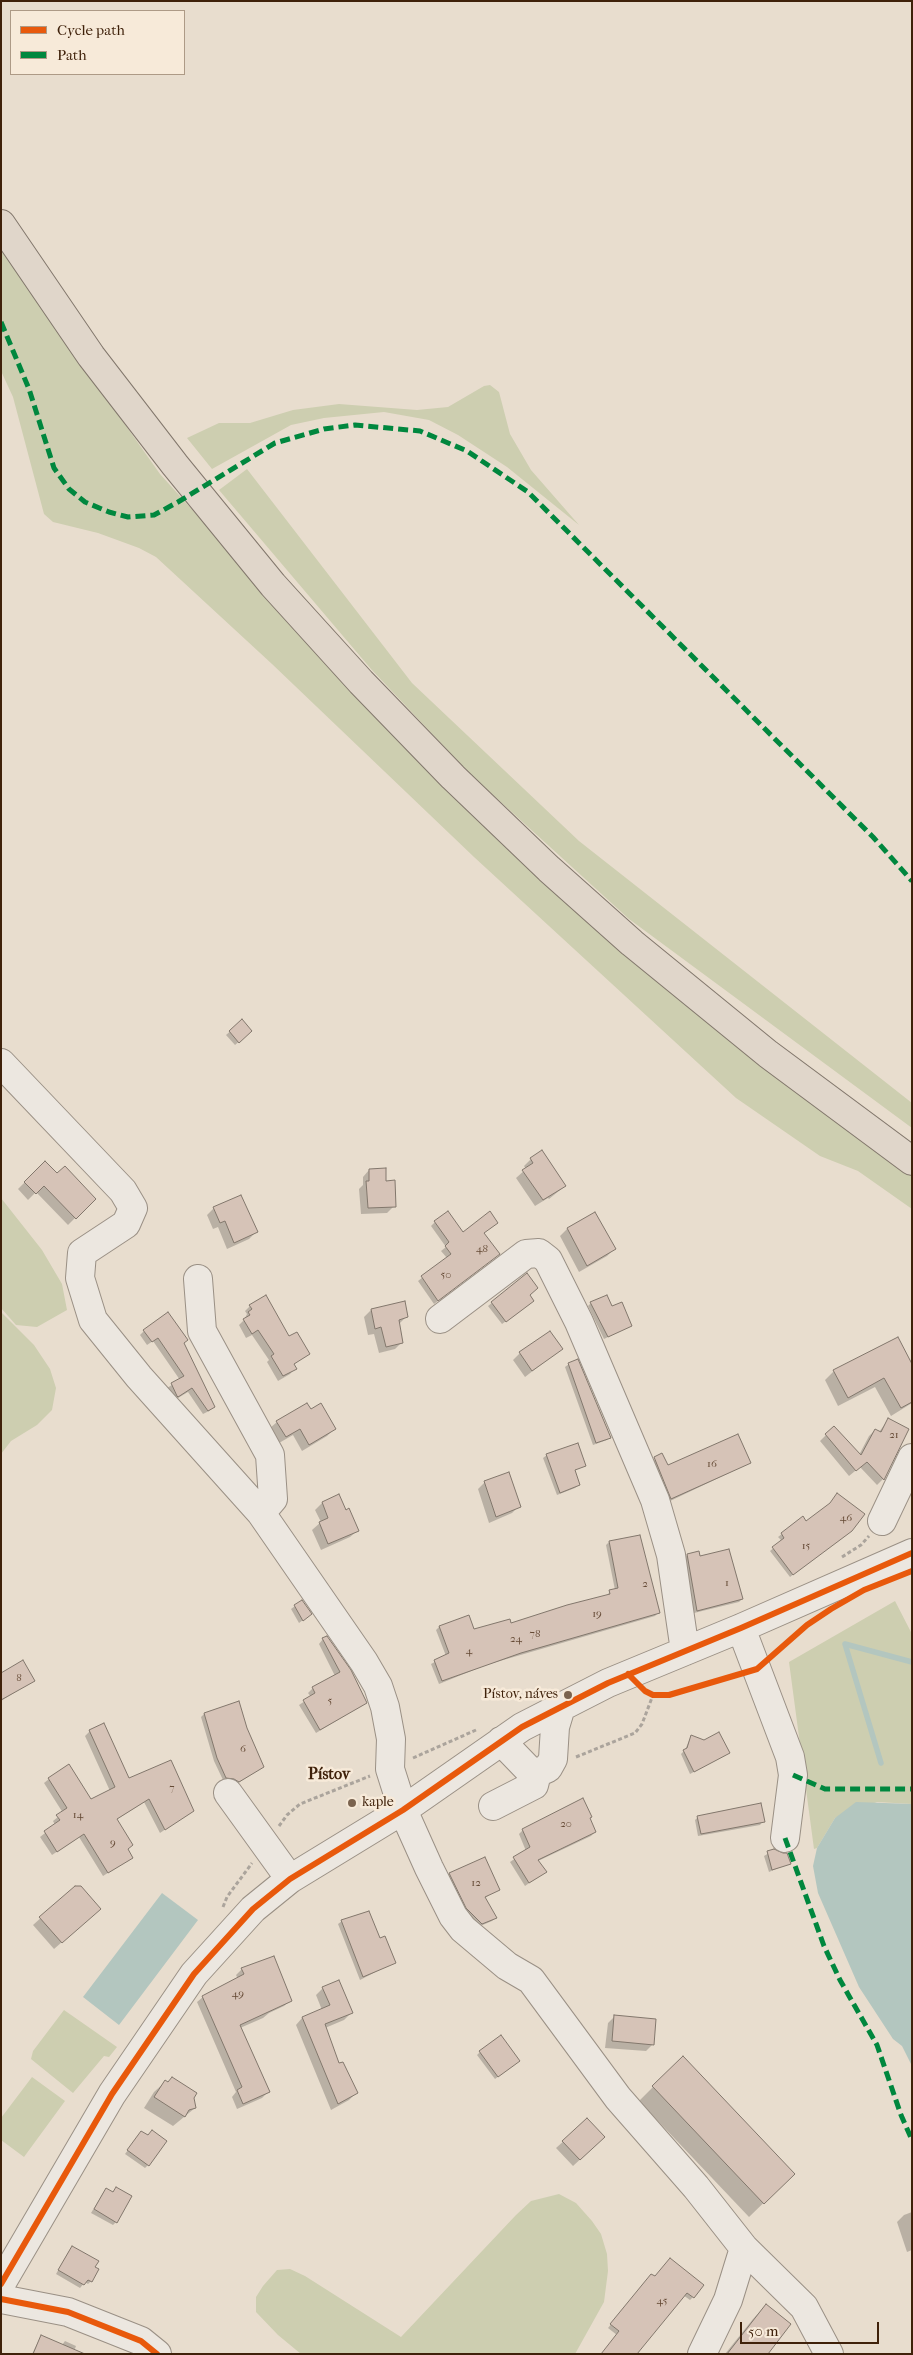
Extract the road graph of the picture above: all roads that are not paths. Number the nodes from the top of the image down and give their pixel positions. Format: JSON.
{"nodes":[{"id":1,"x":1,"y":224,"type":"edge"},
{"id":2,"x":1,"y":1063,"type":"edge"},
{"id":3,"x":912,"y":1161,"type":"edge"},
{"id":4,"x":198,"y":1279,"type":"dead end"},
{"id":5,"x":440,"y":1318,"type":"dead end"},
{"id":6,"x":912,"y":1458,"type":"edge"},
{"id":7,"x":261,"y":1513,"type":"junction"},
{"id":8,"x":882,"y":1521,"type":"dead end"},
{"id":9,"x":912,"y":1553,"type":"edge"},
{"id":10,"x":742,"y":1628,"type":"junction"},
{"id":11,"x":685,"y":1651,"type":"junction"},
{"id":12,"x":561,"y":1707,"type":"junction"},
{"id":13,"x":501,"y":1741,"type":"junction"},
{"id":14,"x":545,"y":1766,"type":"junction"},
{"id":15,"x":228,"y":1793,"type":"dead end"},
{"id":16,"x":493,"y":1806,"type":"dead end"},
{"id":17,"x":403,"y":1810,"type":"junction"},
{"id":18,"x":785,"y":1838,"type":"dead end"},
{"id":19,"x":290,"y":1879,"type":"junction"},
{"id":20,"x":744,"y":2248,"type":"junction"},
{"id":21,"x":1,"y":2284,"type":"edge"},
{"id":22,"x":1,"y":2299,"type":"edge"},
{"id":23,"x":156,"y":2354,"type":"edge"},
{"id":24,"x":702,"y":2354,"type":"edge"},
{"id":25,"x":829,"y":2354,"type":"edge"}],
"edges":[{"from":1,"to":3,"type":"main road"},
{"from":2,"to":7,"type":"street"},
{"from":4,"to":7,"type":"street"},
{"from":5,"to":11,"type":"street"},
{"from":6,"to":8,"type":"street"},
{"from":7,"to":17,"type":"street"},
{"from":9,"to":10,"type":"street"},
{"from":10,"to":11,"type":"street"},
{"from":10,"to":18,"type":"street"},
{"from":11,"to":12,"type":"street"},
{"from":12,"to":13,"type":"street"},
{"from":12,"to":14,"type":"street"},
{"from":13,"to":14,"type":"street"},
{"from":13,"to":17,"type":"street"},
{"from":14,"to":16,"type":"street"},
{"from":15,"to":19,"type":"street"},
{"from":17,"to":19,"type":"street"},
{"from":17,"to":20,"type":"street"},
{"from":19,"to":21,"type":"street"},
{"from":20,"to":24,"type":"street"},
{"from":20,"to":25,"type":"street"},
{"from":22,"to":23,"type":"street"}]}
